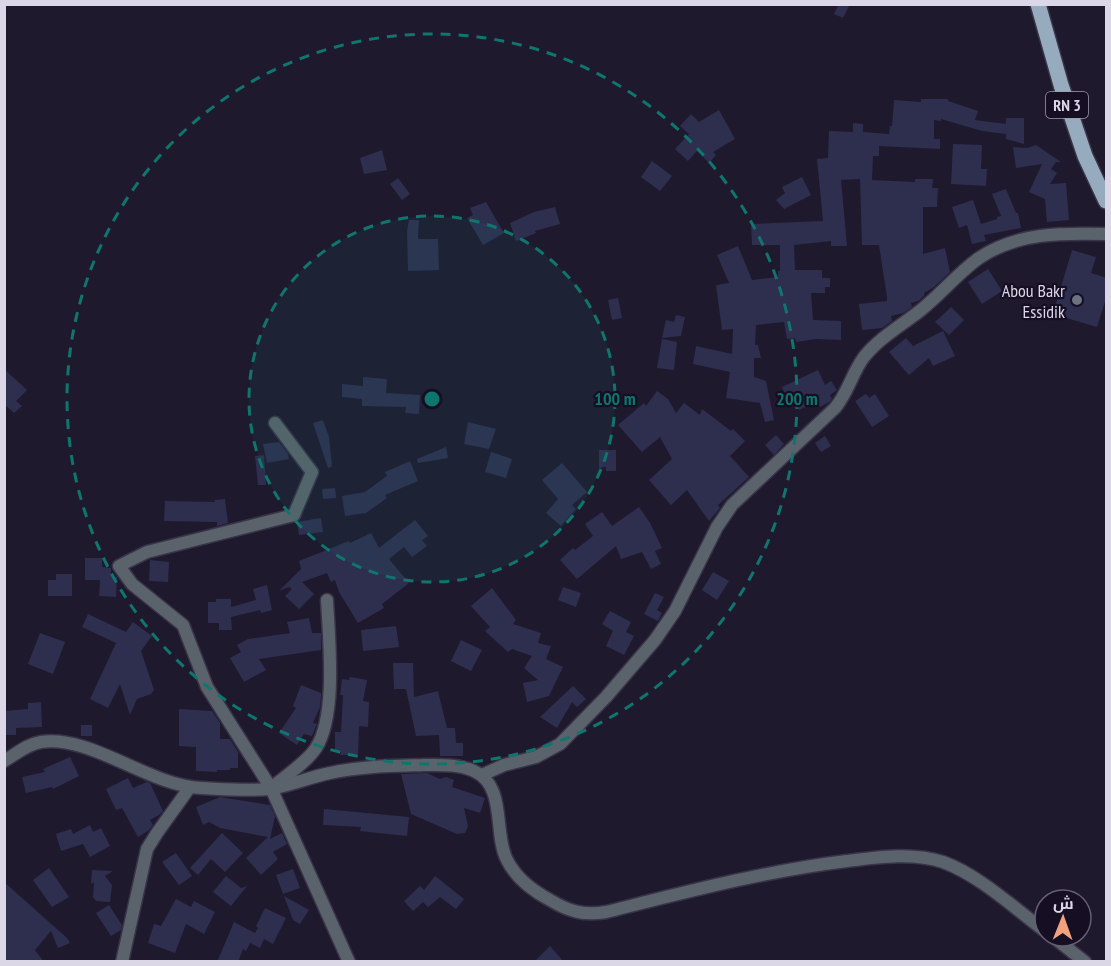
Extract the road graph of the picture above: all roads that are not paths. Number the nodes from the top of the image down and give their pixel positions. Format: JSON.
{"nodes":[{"id":1,"x":1038,"y":4,"type":"edge"},
{"id":2,"x":1107,"y":201,"type":"edge"},
{"id":3,"x":1107,"y":234,"type":"edge"},
{"id":4,"x":275,"y":423,"type":"dead end"},
{"id":5,"x":327,"y":600,"type":"dead end"},
{"id":6,"x":4,"y":761,"type":"edge"},
{"id":7,"x":482,"y":775,"type":"junction"},
{"id":8,"x":190,"y":787,"type":"junction"},
{"id":9,"x":271,"y":788,"type":"junction"},
{"id":10,"x":1033,"y":922,"type":"edge"},
{"id":11,"x":1067,"y":948,"type":"edge"},
{"id":12,"x":122,"y":962,"type":"edge"},
{"id":13,"x":349,"y":962,"type":"edge"},
{"id":14,"x":1085,"y":962,"type":"edge"}],
"edges":[{"from":1,"to":2,"type":"main road","number":"RN 3"},
{"from":3,"to":7,"type":"street"},
{"from":4,"to":9,"type":"street"},
{"from":5,"to":9,"type":"street"},
{"from":6,"to":8,"type":"street"},
{"from":7,"to":9,"type":"street"},
{"from":7,"to":10,"type":"street"},
{"from":8,"to":9,"type":"street"},
{"from":8,"to":12,"type":"street"},
{"from":9,"to":13,"type":"street"},
{"from":11,"to":14,"type":"street"}]}
